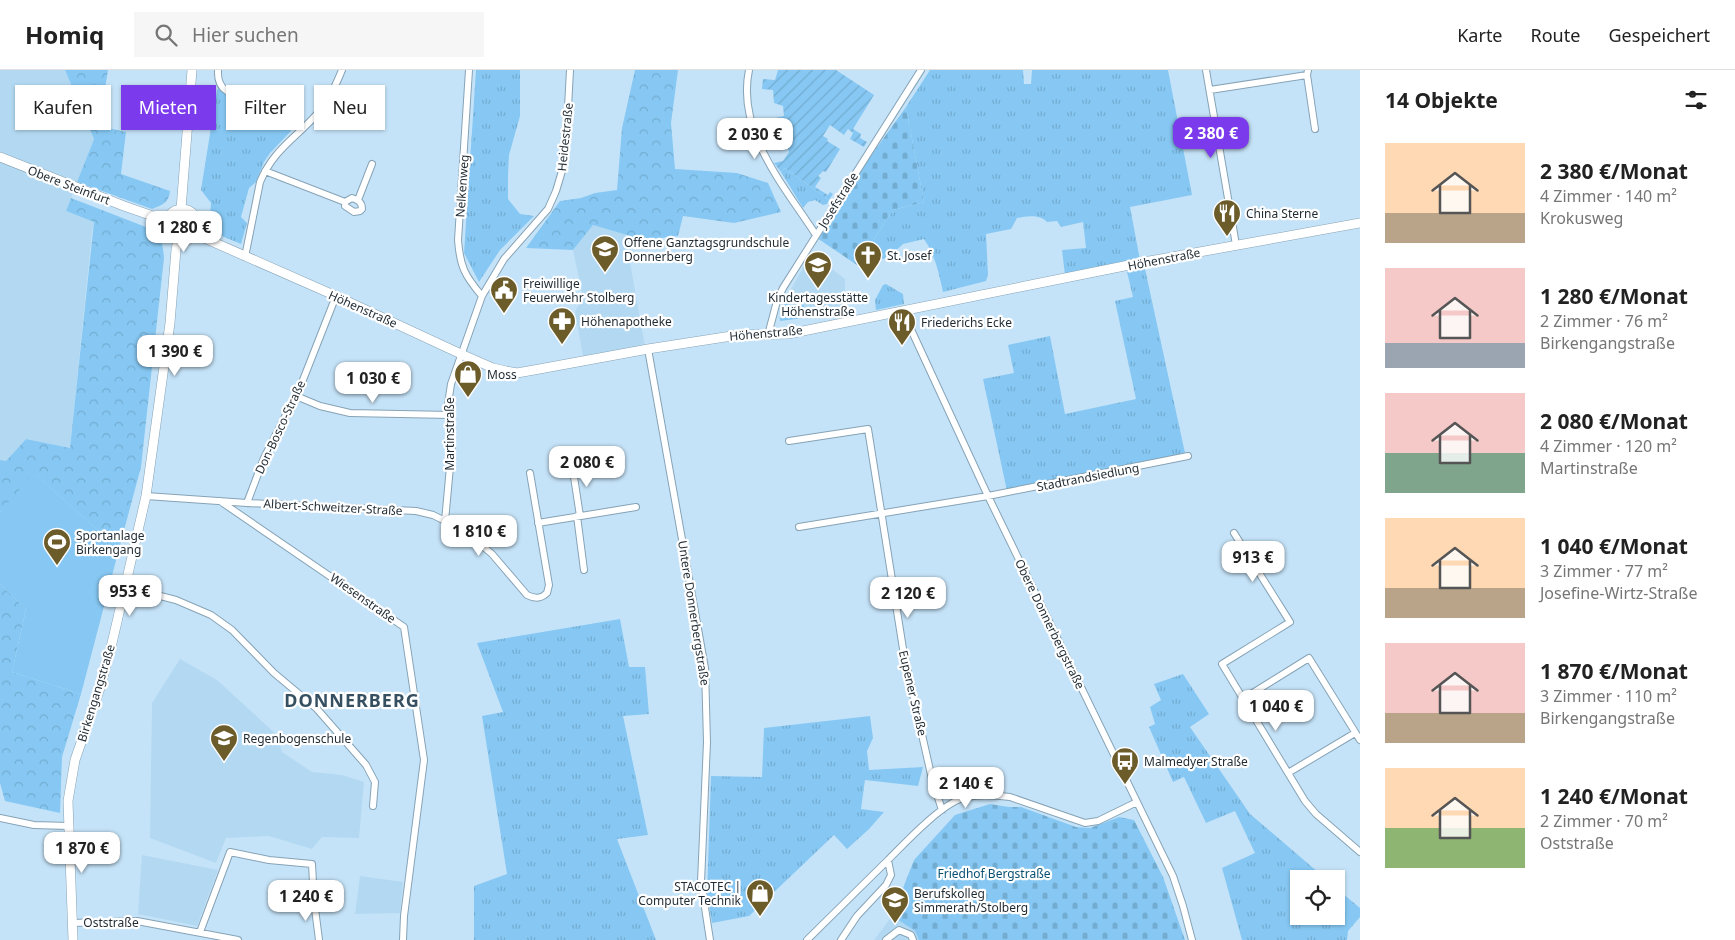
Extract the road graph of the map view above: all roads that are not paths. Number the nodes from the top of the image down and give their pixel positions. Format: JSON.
{"nodes":[{"id":1,"x":192,"y":70,"type":"edge"},
{"id":2,"x":218,"y":70,"type":"edge"},
{"id":3,"x":342,"y":70,"type":"edge"},
{"id":4,"x":469,"y":70,"type":"edge"},
{"id":5,"x":570,"y":70,"type":"edge"},
{"id":6,"x":750,"y":70,"type":"edge"},
{"id":7,"x":921,"y":70,"type":"edge"},
{"id":8,"x":1206,"y":70,"type":"edge"},
{"id":9,"x":1307,"y":72,"type":"edge"},
{"id":10,"x":226,"y":90,"type":"edge"},
{"id":11,"x":1210,"y":90,"type":"junction"},
{"id":12,"x":304,"y":126,"type":"edge"},
{"id":13,"x":1315,"y":129,"type":"dead end"},
{"id":14,"x":300,"y":130,"type":"edge"},
{"id":15,"x":0,"y":157,"type":"edge"},
{"id":16,"x":372,"y":164,"type":"dead end"},
{"id":17,"x":265,"y":171,"type":"junction"},
{"id":18,"x":358,"y":200,"type":"junction"},
{"id":19,"x":345,"y":202,"type":"junction"},
{"id":20,"x":181,"y":209,"type":"junction"},
{"id":21,"x":167,"y":221,"type":"junction"},
{"id":22,"x":1360,"y":223,"type":"edge"},
{"id":23,"x":195,"y":234,"type":"junction"},
{"id":24,"x":816,"y":235,"type":"junction"},
{"id":25,"x":178,"y":240,"type":"junction"},
{"id":26,"x":1236,"y":245,"type":"junction"},
{"id":27,"x":245,"y":257,"type":"junction"},
{"id":28,"x":336,"y":296,"type":"junction"},
{"id":29,"x":482,"y":296,"type":"junction"},
{"id":30,"x":902,"y":310,"type":"junction"},
{"id":31,"x":768,"y":335,"type":"junction"},
{"id":32,"x":648,"y":349,"type":"junction"},
{"id":33,"x":461,"y":354,"type":"junction"},
{"id":34,"x":296,"y":396,"type":"junction"},
{"id":35,"x":450,"y":415,"type":"junction"},
{"id":36,"x":789,"y":441,"type":"dead end"},
{"id":37,"x":1188,"y":456,"type":"dead end"},
{"id":38,"x":572,"y":464,"type":"dead end"},
{"id":39,"x":530,"y":473,"type":"dead end"},
{"id":40,"x":146,"y":496,"type":"junction"},
{"id":41,"x":988,"y":496,"type":"junction"},
{"id":42,"x":220,"y":501,"type":"junction"},
{"id":43,"x":248,"y":503,"type":"junction"},
{"id":44,"x":636,"y":507,"type":"dead end"},
{"id":45,"x":882,"y":514,"type":"junction"},
{"id":46,"x":579,"y":516,"type":"junction"},
{"id":47,"x":445,"y":521,"type":"junction"},
{"id":48,"x":538,"y":523,"type":"junction"},
{"id":49,"x":799,"y":527,"type":"dead end"},
{"id":50,"x":1234,"y":533,"type":"dead end"},
{"id":51,"x":584,"y":570,"type":"dead end"},
{"id":52,"x":125,"y":586,"type":"junction"},
{"id":53,"x":1243,"y":699,"type":"junction"},
{"id":54,"x":1355,"y":733,"type":"junction"},
{"id":55,"x":1360,"y":740,"type":"edge"},
{"id":56,"x":1288,"y":773,"type":"junction"},
{"id":57,"x":1137,"y":802,"type":"junction"},
{"id":58,"x":373,"y":806,"type":"dead end"},
{"id":59,"x":942,"y":810,"type":"junction"},
{"id":60,"x":0,"y":818,"type":"edge"},
{"id":61,"x":69,"y":826,"type":"junction"},
{"id":62,"x":1360,"y":852,"type":"edge"},
{"id":63,"x":888,"y":860,"type":"junction"},
{"id":64,"x":72,"y":923,"type":"junction"},
{"id":65,"x":200,"y":932,"type":"junction"},
{"id":66,"x":73,"y":940,"type":"edge"},
{"id":67,"x":238,"y":940,"type":"edge"},
{"id":68,"x":319,"y":940,"type":"edge"},
{"id":69,"x":403,"y":940,"type":"edge"},
{"id":70,"x":710,"y":940,"type":"edge"},
{"id":71,"x":807,"y":940,"type":"edge"},
{"id":72,"x":841,"y":940,"type":"edge"},
{"id":73,"x":886,"y":940,"type":"edge"},
{"id":74,"x":913,"y":940,"type":"edge"},
{"id":75,"x":1192,"y":940,"type":"edge"}],
"edges":[{"from":1,"to":20,"type":"street"},
{"from":2,"to":10,"type":"street"},
{"from":3,"to":12,"type":"street"},
{"from":4,"to":29,"type":"street","name":"Nelkenweg"},
{"from":5,"to":29,"type":"street","name":"Heidestraße"},
{"from":6,"to":24,"type":"street"},
{"from":7,"to":24,"type":"street","name":"Josefstraße"},
{"from":8,"to":11,"type":"street"},
{"from":9,"to":11,"type":"street"},
{"from":9,"to":13,"type":"street"},
{"from":11,"to":26,"type":"street"},
{"from":14,"to":17,"type":"street"},
{"from":15,"to":21,"type":"street","name":"Obere Steinfurt"},
{"from":16,"to":18,"type":"street"},
{"from":17,"to":19,"type":"street"},
{"from":17,"to":27,"type":"street"},
{"from":18,"to":19,"type":"street"},
{"from":18,"to":19,"type":"street"},
{"from":20,"to":21,"type":"street"},
{"from":20,"to":23,"type":"street"},
{"from":21,"to":25,"type":"street"},
{"from":22,"to":26,"type":"street","name":"Höhenstraße"},
{"from":23,"to":25,"type":"street"},
{"from":23,"to":27,"type":"street","name":"Höhenstraße"},
{"from":24,"to":31,"type":"street","name":"Josefstraße"},
{"from":25,"to":40,"type":"street","name":"Birkengangstraße"},
{"from":26,"to":30,"type":"street","name":"Höhenstraße"},
{"from":27,"to":28,"type":"street","name":"Höhenstraße"},
{"from":28,"to":33,"type":"street","name":"Höhenstraße"},
{"from":28,"to":34,"type":"street","name":"Don-Bosco-Straße"},
{"from":29,"to":33,"type":"street","name":"Heidestraße"},
{"from":30,"to":31,"type":"street","name":"Höhenstraße"},
{"from":30,"to":41,"type":"street","name":"Obere Donnerbergstraße"},
{"from":31,"to":32,"type":"street","name":"Höhenstraße"},
{"from":32,"to":33,"type":"street","name":"Höhenstraße"},
{"from":32,"to":70,"type":"street","name":"Untere Donnerbergstraße"},
{"from":33,"to":35,"type":"street","name":"Martinstraße"},
{"from":34,"to":35,"type":"street"},
{"from":34,"to":43,"type":"street","name":"Don-Bosco-Straße"},
{"from":35,"to":47,"type":"street","name":"Martinstraße"},
{"from":36,"to":45,"type":"street","name":"Eupener Straße"},
{"from":37,"to":41,"type":"street","name":"Stadtrandsiedlung"},
{"from":38,"to":46,"type":"street"},
{"from":39,"to":48,"type":"street"},
{"from":40,"to":42,"type":"street"},
{"from":40,"to":52,"type":"street","name":"Birkengangstraße"},
{"from":41,"to":45,"type":"street"},
{"from":41,"to":57,"type":"street","name":"Obere Donnerbergstraße"},
{"from":42,"to":43,"type":"street","name":"Albert-Schweitzer-Straße"},
{"from":42,"to":69,"type":"street","name":"Wiesenstraße"},
{"from":43,"to":47,"type":"street","name":"Albert-Schweitzer-Straße"},
{"from":44,"to":46,"type":"street"},
{"from":45,"to":49,"type":"street"},
{"from":45,"to":59,"type":"street","name":"Eupener Straße"},
{"from":46,"to":48,"type":"street"},
{"from":46,"to":51,"type":"street"},
{"from":47,"to":48,"type":"street"},
{"from":50,"to":53,"type":"street"},
{"from":52,"to":58,"type":"street"},
{"from":52,"to":61,"type":"street","name":"Birkengangstraße"},
{"from":53,"to":54,"type":"street"},
{"from":53,"to":56,"type":"street"},
{"from":54,"to":55,"type":"street"},
{"from":54,"to":56,"type":"street"},
{"from":56,"to":62,"type":"street"},
{"from":57,"to":59,"type":"street"},
{"from":57,"to":75,"type":"street","name":"Obere Donnerbergstraße"},
{"from":59,"to":63,"type":"street"},
{"from":60,"to":61,"type":"street"},
{"from":61,"to":64,"type":"street","name":"Birkengangstraße"},
{"from":63,"to":71,"type":"street"},
{"from":63,"to":72,"type":"street"},
{"from":64,"to":65,"type":"street","name":"Oststraße"},
{"from":64,"to":66,"type":"street","name":"Birkengangstraße"},
{"from":65,"to":67,"type":"street","name":"Oststraße"},
{"from":65,"to":68,"type":"street"},
{"from":73,"to":74,"type":"street"}]}
